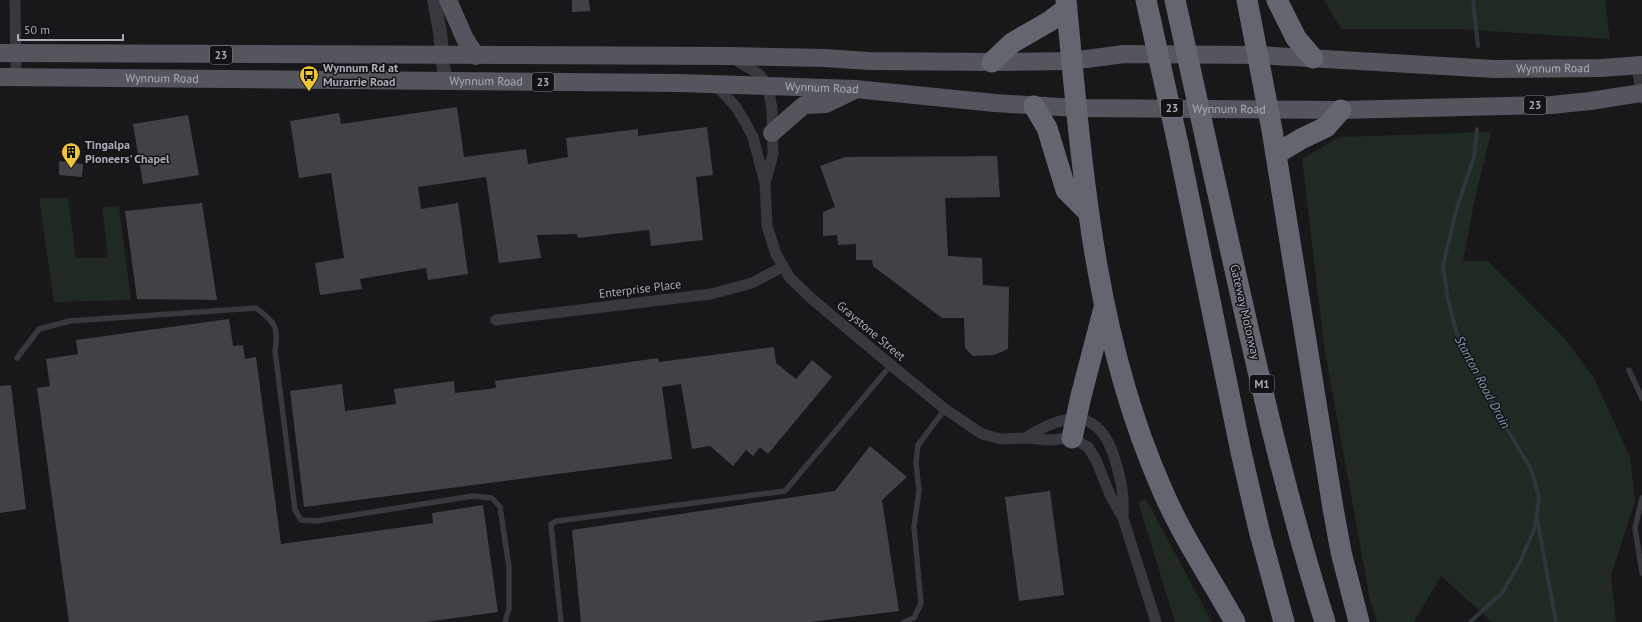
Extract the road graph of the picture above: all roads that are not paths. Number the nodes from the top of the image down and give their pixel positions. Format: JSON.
{"nodes":[{"id":1,"x":15,"y":0,"type":"edge"},
{"id":2,"x":434,"y":0,"type":"edge"},
{"id":3,"x":448,"y":0,"type":"edge"},
{"id":4,"x":1247,"y":0,"type":"edge"},
{"id":5,"x":1277,"y":0,"type":"edge"},
{"id":6,"x":1066,"y":4,"type":"edge"},
{"id":7,"x":1148,"y":9,"type":"edge"},
{"id":8,"x":1177,"y":9,"type":"edge"},
{"id":9,"x":8,"y":54,"type":"edge"},
{"id":10,"x":442,"y":55,"type":"junction"},
{"id":11,"x":1258,"y":55,"type":"junction"},
{"id":12,"x":476,"y":56,"type":"junction"},
{"id":13,"x":729,"y":56,"type":"junction"},
{"id":14,"x":1313,"y":58,"type":"junction"},
{"id":15,"x":1071,"y":61,"type":"junction"},
{"id":16,"x":992,"y":62,"type":"junction"},
{"id":17,"x":1640,"y":65,"type":"edge"},
{"id":18,"x":8,"y":77,"type":"edge"},
{"id":19,"x":445,"y":81,"type":"junction"},
{"id":20,"x":715,"y":84,"type":"junction"},
{"id":21,"x":768,"y":86,"type":"junction"},
{"id":22,"x":855,"y":89,"type":"junction"},
{"id":23,"x":1642,"y":95,"type":"edge"},
{"id":24,"x":1034,"y":106,"type":"junction"},
{"id":25,"x":1076,"y":108,"type":"junction"},
{"id":26,"x":1268,"y":109,"type":"junction"},
{"id":27,"x":1341,"y":110,"type":"junction"},
{"id":28,"x":772,"y":133,"type":"junction"},
{"id":29,"x":1276,"y":154,"type":"junction"},
{"id":30,"x":764,"y":183,"type":"junction"},
{"id":31,"x":1087,"y":210,"type":"junction"},
{"id":32,"x":782,"y":267,"type":"junction"},
{"id":33,"x":1104,"y":307,"type":"junction"},
{"id":34,"x":496,"y":320,"type":"dead end"},
{"id":35,"x":17,"y":358,"type":"dead end"},
{"id":36,"x":891,"y":365,"type":"junction"},
{"id":37,"x":1629,"y":370,"type":"dead end"},
{"id":38,"x":1642,"y":398,"type":"edge"},
{"id":39,"x":945,"y":409,"type":"junction"},
{"id":40,"x":1074,"y":428,"type":"junction"},
{"id":41,"x":1025,"y":438,"type":"junction"},
{"id":42,"x":1642,"y":498,"type":"edge"},
{"id":43,"x":1123,"y":518,"type":"junction"},
{"id":44,"x":1642,"y":573,"type":"edge"},
{"id":45,"x":505,"y":622,"type":"edge"},
{"id":46,"x":561,"y":622,"type":"edge"},
{"id":47,"x":904,"y":622,"type":"edge"},
{"id":48,"x":1156,"y":622,"type":"edge"},
{"id":49,"x":1235,"y":622,"type":"edge"},
{"id":50,"x":1284,"y":622,"type":"edge"},
{"id":51,"x":1325,"y":622,"type":"edge"},
{"id":52,"x":1358,"y":622,"type":"edge"}],
"edges":[{"from":1,"to":9,"type":"street"},
{"from":2,"to":10,"type":"street"},
{"from":3,"to":12,"type":"main road"},
{"from":4,"to":11,"type":"highway"},
{"from":5,"to":14,"type":"highway"},
{"from":6,"to":15,"type":"highway"},
{"from":6,"to":16,"type":"highway"},
{"from":7,"to":50,"type":"highway","bridge":true},
{"from":8,"to":51,"type":"highway","name":"Gateway Motorway","number":"M1","bridge":true},
{"from":9,"to":10,"type":"main road","name":"Wynnum Road","number":"23"},
{"from":9,"to":18,"type":"street"},
{"from":10,"to":12,"type":"main road","name":"Wynnum Road","number":"23"},
{"from":10,"to":19,"type":"street"},
{"from":11,"to":14,"type":"main road","name":"Wynnum Road","number":"23"},
{"from":11,"to":15,"type":"main road","name":"Wynnum Road","number":"23"},
{"from":11,"to":26,"type":"highway"},
{"from":12,"to":13,"type":"main road","name":"Wynnum Road","number":"23"},
{"from":13,"to":16,"type":"main road","name":"Wynnum Road","number":"23"},
{"from":13,"to":21,"type":"street"},
{"from":14,"to":17,"type":"main road","name":"Wynnum Road","number":"23"},
{"from":15,"to":16,"type":"main road","name":"Wynnum Road","number":"23"},
{"from":15,"to":25,"type":"highway"},
{"from":17,"to":23,"type":"street"},
{"from":18,"to":19,"type":"main road","name":"Wynnum Road","number":"23"},
{"from":19,"to":20,"type":"main road","name":"Wynnum Road","number":"23"},
{"from":20,"to":21,"type":"main road","name":"Wynnum Road","number":"23"},
{"from":20,"to":30,"type":"street","name":"Graystone Street"},
{"from":21,"to":22,"type":"main road","name":"Wynnum Road","number":"23"},
{"from":21,"to":28,"type":"street","name":"Graystone Street"},
{"from":22,"to":24,"type":"main road","name":"Wynnum Road","number":"23"},
{"from":22,"to":28,"type":"main road"},
{"from":23,"to":27,"type":"main road","name":"Wynnum Road","number":"23"},
{"from":24,"to":25,"type":"main road","name":"Wynnum Road","number":"23"},
{"from":24,"to":31,"type":"highway"},
{"from":25,"to":26,"type":"main road","name":"Wynnum Road","number":"23"},
{"from":25,"to":31,"type":"highway"},
{"from":26,"to":27,"type":"main road","name":"Wynnum Road","number":"23"},
{"from":26,"to":29,"type":"highway"},
{"from":27,"to":29,"type":"highway"},
{"from":28,"to":30,"type":"street","name":"Graystone Street"},
{"from":29,"to":52,"type":"highway"},
{"from":30,"to":32,"type":"street","name":"Graystone Street"},
{"from":31,"to":33,"type":"highway"},
{"from":32,"to":34,"type":"street","name":"Enterprise Place"},
{"from":32,"to":36,"type":"street","name":"Graystone Street"},
{"from":33,"to":40,"type":"highway"},
{"from":33,"to":49,"type":"highway"},
{"from":35,"to":45,"type":"lane"},
{"from":36,"to":39,"type":"street","name":"Graystone Street"},
{"from":36,"to":46,"type":"lane"},
{"from":37,"to":38,"type":"lane"},
{"from":39,"to":41,"type":"street","name":"Graystone Street"},
{"from":39,"to":47,"type":"lane"},
{"from":40,"to":41,"type":"street","name":"Graystone Street"},
{"from":40,"to":41,"type":"street"},
{"from":40,"to":43,"type":"street"},
{"from":40,"to":43,"type":"street"},
{"from":42,"to":44,"type":"lane"},
{"from":43,"to":48,"type":"street"}]}
